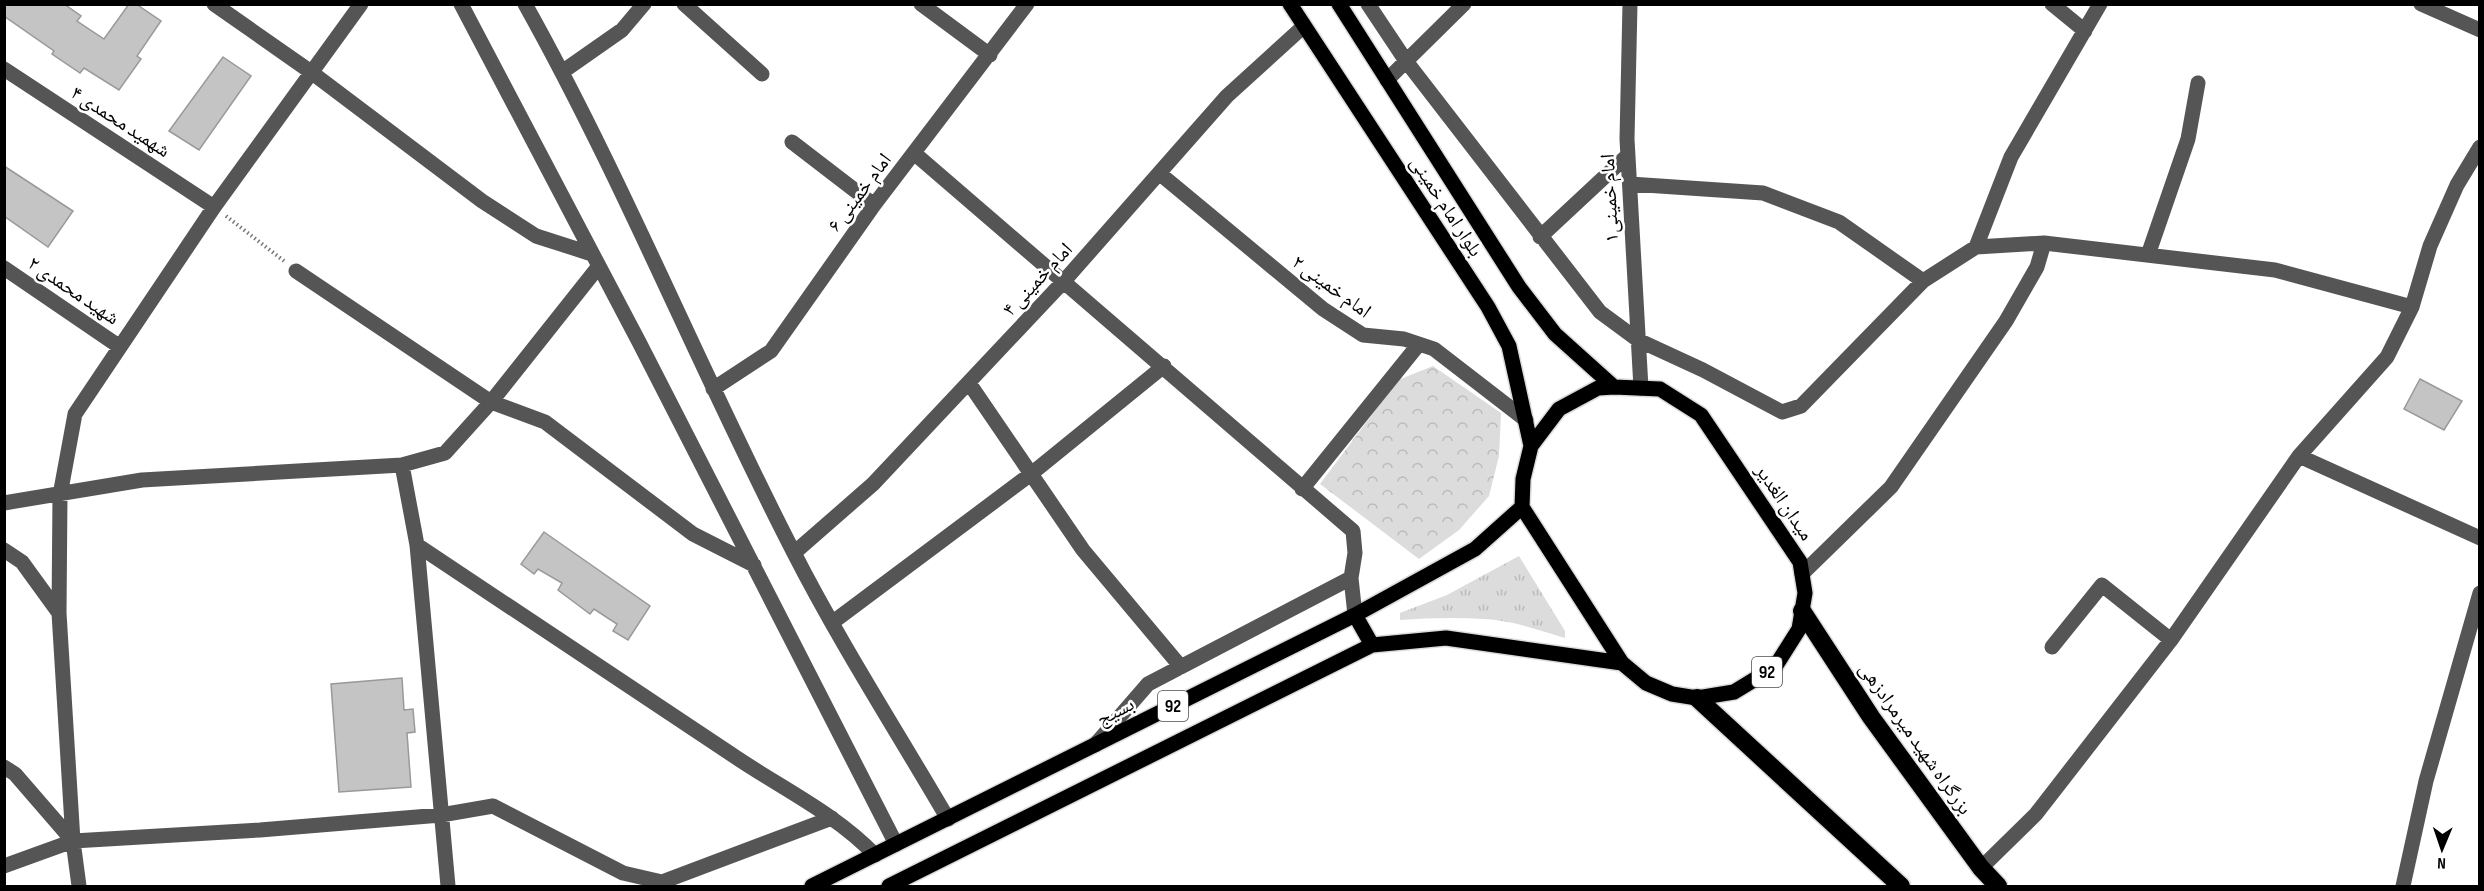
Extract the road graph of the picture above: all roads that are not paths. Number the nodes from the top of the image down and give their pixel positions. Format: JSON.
{"nodes":[{"id":1,"x":214,"y":4,"type":"edge"},
{"id":2,"x":361,"y":4,"type":"edge"},
{"id":3,"x":461,"y":4,"type":"edge"},
{"id":4,"x":525,"y":4,"type":"edge"},
{"id":5,"x":644,"y":4,"type":"edge"},
{"id":6,"x":684,"y":4,"type":"edge"},
{"id":7,"x":921,"y":4,"type":"edge"},
{"id":8,"x":1027,"y":4,"type":"edge"},
{"id":9,"x":1290,"y":4,"type":"edge"},
{"id":10,"x":1339,"y":4,"type":"edge"},
{"id":11,"x":1368,"y":4,"type":"edge"},
{"id":12,"x":1464,"y":4,"type":"edge"},
{"id":13,"x":1630,"y":4,"type":"edge"},
{"id":14,"x":2052,"y":4,"type":"edge"},
{"id":15,"x":2100,"y":4,"type":"edge"},
{"id":16,"x":2421,"y":4,"type":"edge"},
{"id":17,"x":1304,"y":26,"type":"junction"},
{"id":18,"x":2480,"y":30,"type":"edge"},
{"id":19,"x":2085,"y":31,"type":"junction"},
{"id":20,"x":990,"y":55,"type":"junction"},
{"id":21,"x":1406,"y":61,"type":"junction"},
{"id":22,"x":4,"y":69,"type":"edge"},
{"id":23,"x":311,"y":72,"type":"junction"},
{"id":24,"x":562,"y":72,"type":"junction"},
{"id":25,"x":762,"y":74,"type":"dead end"},
{"id":26,"x":1387,"y":80,"type":"junction"},
{"id":27,"x":2198,"y":83,"type":"dead end"},
{"id":28,"x":792,"y":142,"type":"dead end"},
{"id":29,"x":2480,"y":147,"type":"edge"},
{"id":30,"x":914,"y":153,"type":"junction"},
{"id":31,"x":1628,"y":155,"type":"junction"},
{"id":32,"x":1159,"y":173,"type":"junction"},
{"id":33,"x":1630,"y":184,"type":"junction"},
{"id":34,"x":874,"y":205,"type":"junction"},
{"id":35,"x":214,"y":207,"type":"junction"},
{"id":36,"x":1540,"y":237,"type":"junction"},
{"id":37,"x":2044,"y":243,"type":"junction"},
{"id":38,"x":1976,"y":247,"type":"junction"},
{"id":39,"x":2148,"y":255,"type":"junction"},
{"id":40,"x":595,"y":260,"type":"junction"},
{"id":41,"x":4,"y":268,"type":"edge"},
{"id":42,"x":297,"y":270,"type":"road end"},
{"id":43,"x":1064,"y":281,"type":"junction"},
{"id":44,"x":1923,"y":281,"type":"junction"},
{"id":45,"x":2412,"y":307,"type":"junction"},
{"id":46,"x":1638,"y":340,"type":"junction"},
{"id":47,"x":1419,"y":344,"type":"junction"},
{"id":48,"x":120,"y":347,"type":"junction"},
{"id":49,"x":1164,"y":366,"type":"junction"},
{"id":50,"x":969,"y":382,"type":"junction"},
{"id":51,"x":1614,"y":387,"type":"junction"},
{"id":52,"x":712,"y":388,"type":"junction"},
{"id":53,"x":1641,"y":388,"type":"junction"},
{"id":54,"x":491,"y":402,"type":"junction"},
{"id":55,"x":1526,"y":420,"type":"junction"},
{"id":56,"x":1531,"y":446,"type":"junction"},
{"id":57,"x":2300,"y":456,"type":"junction"},
{"id":58,"x":402,"y":465,"type":"junction"},
{"id":59,"x":1031,"y":474,"type":"junction"},
{"id":60,"x":1302,"y":489,"type":"junction"},
{"id":61,"x":60,"y":495,"type":"junction"},
{"id":62,"x":4,"y":503,"type":"edge"},
{"id":63,"x":1522,"y":507,"type":"junction"},
{"id":64,"x":2480,"y":538,"type":"edge"},
{"id":65,"x":417,"y":545,"type":"junction"},
{"id":66,"x":4,"y":550,"type":"edge"},
{"id":67,"x":794,"y":553,"type":"junction"},
{"id":68,"x":754,"y":566,"type":"junction"},
{"id":69,"x":1802,"y":574,"type":"junction"},
{"id":70,"x":1351,"y":578,"type":"junction"},
{"id":71,"x":2480,"y":593,"type":"edge"},
{"id":72,"x":1802,"y":611,"type":"junction"},
{"id":73,"x":59,"y":613,"type":"junction"},
{"id":74,"x":1355,"y":615,"type":"junction"},
{"id":75,"x":833,"y":622,"type":"junction"},
{"id":76,"x":2171,"y":640,"type":"junction"},
{"id":77,"x":1372,"y":645,"type":"junction"},
{"id":78,"x":2052,"y":647,"type":"dead end"},
{"id":79,"x":1622,"y":663,"type":"junction"},
{"id":80,"x":1181,"y":667,"type":"junction"},
{"id":81,"x":1697,"y":698,"type":"junction"},
{"id":82,"x":1095,"y":745,"type":"junction"},
{"id":83,"x":10,"y":770,"type":"edge"},
{"id":84,"x":441,"y":815,"type":"junction"},
{"id":85,"x":832,"y":818,"type":"junction"},
{"id":86,"x":948,"y":819,"type":"junction"},
{"id":87,"x":73,"y":841,"type":"junction"},
{"id":88,"x":896,"y":844,"type":"junction"},
{"id":89,"x":875,"y":855,"type":"junction"},
{"id":90,"x":4,"y":866,"type":"edge"},
{"id":91,"x":1981,"y":868,"type":"junction"},
{"id":92,"x":80,"y":886,"type":"edge"},
{"id":93,"x":448,"y":886,"type":"edge"},
{"id":94,"x":812,"y":886,"type":"edge"},
{"id":95,"x":889,"y":886,"type":"edge"},
{"id":96,"x":1901,"y":886,"type":"edge"},
{"id":97,"x":1998,"y":886,"type":"edge"},
{"id":98,"x":2403,"y":886,"type":"edge"}],
"edges":[{"from":1,"to":23,"type":"street"},
{"from":2,"to":23,"type":"street"},
{"from":3,"to":40,"type":"street"},
{"from":4,"to":24,"type":"street"},
{"from":5,"to":24,"type":"street"},
{"from":6,"to":25,"type":"street"},
{"from":7,"to":20,"type":"street"},
{"from":8,"to":20,"type":"street","name":"امام خمینی ۶"},
{"from":9,"to":17,"type":"main road","name":"بلوار امام خمینی"},
{"from":10,"to":26,"type":"main road","name":"بلوار امام خمینی"},
{"from":11,"to":21,"type":"street"},
{"from":12,"to":21,"type":"street"},
{"from":13,"to":31,"type":"street","name":"امام خمینی۱"},
{"from":14,"to":19,"type":"street"},
{"from":15,"to":19,"type":"street"},
{"from":16,"to":18,"type":"street"},
{"from":17,"to":32,"type":"street","name":"امام خمینی ۴"},
{"from":17,"to":55,"type":"main road","name":"بلوار امام خمینی"},
{"from":19,"to":38,"type":"street"},
{"from":20,"to":30,"type":"street","name":"امام خمینی ۶"},
{"from":21,"to":26,"type":"street"},
{"from":21,"to":36,"type":"street"},
{"from":22,"to":35,"type":"street","name":"شهمید محمدی ۴"},
{"from":23,"to":35,"type":"street"},
{"from":23,"to":40,"type":"street"},
{"from":24,"to":52,"type":"street"},
{"from":26,"to":51,"type":"main road","name":"بلوار امام خمینی"},
{"from":27,"to":39,"type":"street"},
{"from":28,"to":34,"type":"street"},
{"from":29,"to":45,"type":"street"},
{"from":30,"to":34,"type":"street","name":"امام خمینی ۶"},
{"from":30,"to":43,"type":"street"},
{"from":31,"to":33,"type":"street","name":"امام خمینی۱"},
{"from":31,"to":36,"type":"street"},
{"from":32,"to":43,"type":"street","name":"امام خمینی ۴"},
{"from":32,"to":47,"type":"street","name":"امام خمینی ۲"},
{"from":33,"to":44,"type":"street"},
{"from":33,"to":46,"type":"street","name":"امام خمینی۱"},
{"from":34,"to":52,"type":"street","name":"امام خمینی ۶"},
{"from":35,"to":48,"type":"street"},
{"from":36,"to":46,"type":"street"},
{"from":37,"to":38,"type":"street"},
{"from":37,"to":39,"type":"street"},
{"from":37,"to":69,"type":"street"},
{"from":38,"to":44,"type":"street"},
{"from":39,"to":45,"type":"street"},
{"from":40,"to":54,"type":"street"},
{"from":40,"to":68,"type":"street"},
{"from":41,"to":48,"type":"street","name":"شهید محمدی ۲"},
{"from":42,"to":54,"type":"street"},
{"from":43,"to":49,"type":"street"},
{"from":43,"to":50,"type":"street","name":"امام خمینی ۴"},
{"from":44,"to":46,"type":"street"},
{"from":45,"to":57,"type":"street"},
{"from":46,"to":53,"type":"street","name":"امام خمینی۱"},
{"from":47,"to":55,"type":"street","name":"امام خمینی ۲"},
{"from":47,"to":60,"type":"street"},
{"from":48,"to":61,"type":"street"},
{"from":49,"to":59,"type":"street"},
{"from":49,"to":60,"type":"street"},
{"from":50,"to":59,"type":"street"},
{"from":50,"to":67,"type":"street","name":"امام خمینی ۴"},
{"from":51,"to":53,"type":"main road","name":"میدان الغدیر","number":"92"},
{"from":51,"to":56,"type":"main road","name":"میدان الغدیر","number":"92"},
{"from":52,"to":67,"type":"street"},
{"from":53,"to":69,"type":"main road","name":"میدان الغدیر","number":"92"},
{"from":54,"to":58,"type":"street"},
{"from":54,"to":68,"type":"street"},
{"from":55,"to":56,"type":"main road","name":"بلوار امام خمینی"},
{"from":56,"to":63,"type":"main road","name":"میدان الغدیر","number":"92"},
{"from":57,"to":64,"type":"street"},
{"from":57,"to":76,"type":"street"},
{"from":58,"to":61,"type":"street"},
{"from":58,"to":65,"type":"street"},
{"from":59,"to":75,"type":"street"},
{"from":59,"to":80,"type":"street"},
{"from":60,"to":70,"type":"street"},
{"from":61,"to":62,"type":"street"},
{"from":61,"to":73,"type":"street"},
{"from":63,"to":74,"type":"main road","name":"بسیج","number":"92"},
{"from":63,"to":79,"type":"main road","name":"میدان الغدیر","number":"92"},
{"from":65,"to":84,"type":"street"},
{"from":65,"to":85,"type":"street"},
{"from":66,"to":73,"type":"street"},
{"from":67,"to":75,"type":"street"},
{"from":68,"to":88,"type":"street"},
{"from":69,"to":72,"type":"main road","name":"میدان الغدیر","number":"92"},
{"from":70,"to":74,"type":"street"},
{"from":70,"to":80,"type":"street"},
{"from":71,"to":98,"type":"street"},
{"from":72,"to":81,"type":"main road","name":"میدان الغدیر","number":"92"},
{"from":72,"to":91,"type":"highway","name":"بزرگراه شهید میرمرادزهی"},
{"from":73,"to":87,"type":"street"},
{"from":74,"to":77,"type":"main road"},
{"from":74,"to":82,"type":"main road","name":"بسیج","number":"92"},
{"from":75,"to":86,"type":"street"},
{"from":76,"to":78,"type":"street"},
{"from":76,"to":91,"type":"street"},
{"from":77,"to":79,"type":"main road","number":"92"},
{"from":77,"to":95,"type":"main road","number":"92"},
{"from":79,"to":81,"type":"main road","name":"میدان الغدیر","number":"92"},
{"from":80,"to":82,"type":"street"},
{"from":81,"to":96,"type":"highway"},
{"from":82,"to":86,"type":"main road","name":"بسیج","number":"92"},
{"from":83,"to":87,"type":"street"},
{"from":84,"to":85,"type":"street"},
{"from":84,"to":87,"type":"street"},
{"from":84,"to":93,"type":"street"},
{"from":85,"to":89,"type":"street"},
{"from":86,"to":88,"type":"main road","name":"بسیج","number":"92"},
{"from":87,"to":90,"type":"street"},
{"from":87,"to":92,"type":"street"},
{"from":88,"to":89,"type":"main road","name":"بسیج","number":"92"},
{"from":89,"to":94,"type":"main road","name":"بسیج","number":"92"},
{"from":91,"to":97,"type":"highway","name":"بزرگراه شهید میرمرادزهی"}]}
